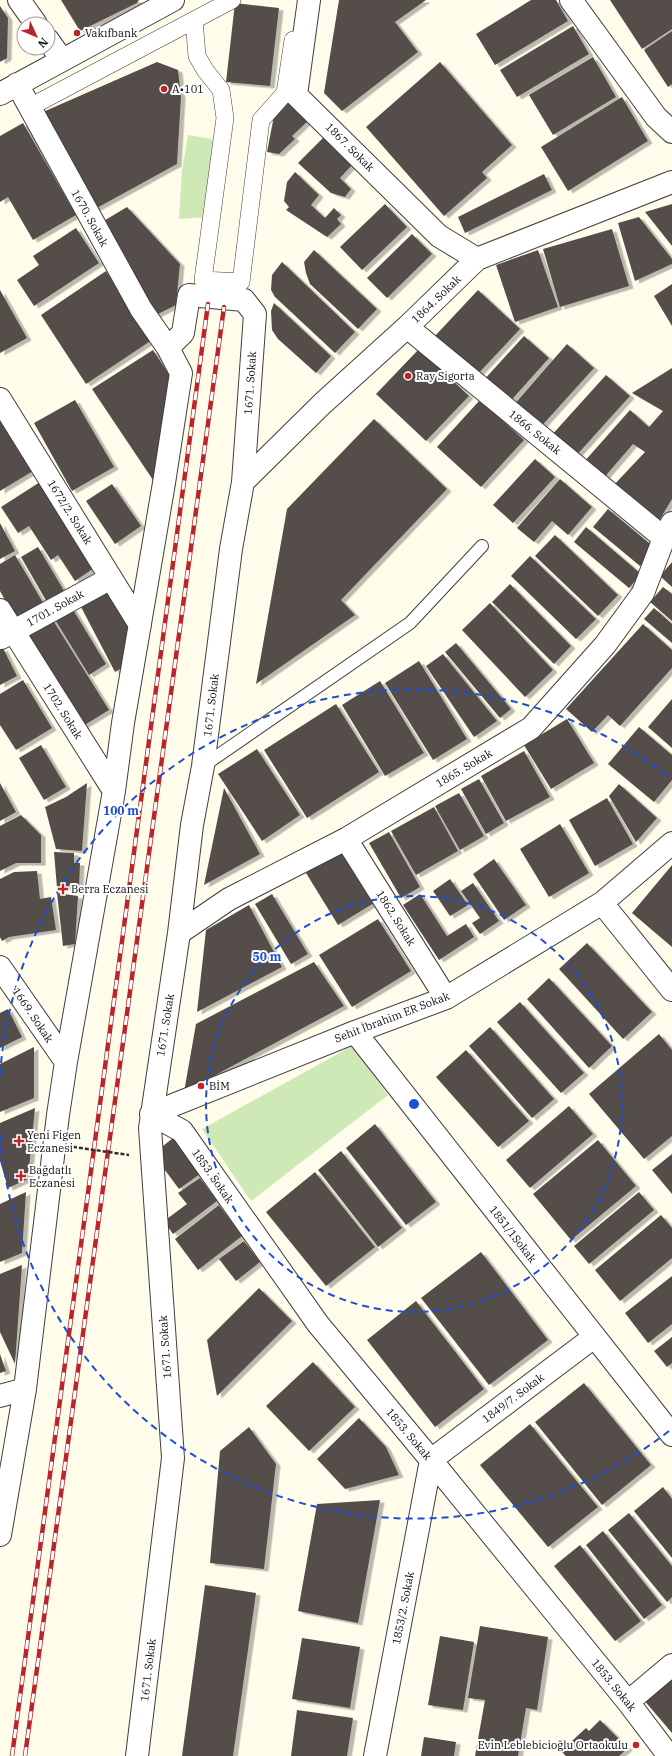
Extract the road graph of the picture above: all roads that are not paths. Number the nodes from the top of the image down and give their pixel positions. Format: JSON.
{"nodes":[{"id":1,"x":19,"y":0,"type":"edge"},
{"id":2,"x":173,"y":0,"type":"edge"},
{"id":3,"x":232,"y":0,"type":"edge"},
{"id":4,"x":299,"y":0,"type":"edge"},
{"id":5,"x":309,"y":0,"type":"edge"},
{"id":6,"x":571,"y":0,"type":"edge"},
{"id":7,"x":30,"y":16,"type":"edge"},
{"id":8,"x":194,"y":20,"type":"junction"},
{"id":9,"x":56,"y":51,"type":"edge"},
{"id":10,"x":62,"y":60,"type":"junction"},
{"id":11,"x":9,"y":89,"type":"edge"},
{"id":12,"x":30,"y":107,"type":"junction"},
{"id":13,"x":672,"y":132,"type":"edge"},
{"id":14,"x":672,"y":182,"type":"edge"},
{"id":15,"x":477,"y":259,"type":"junction"},
{"id":16,"x":407,"y":327,"type":"junction"},
{"id":17,"x":168,"y":348,"type":"junction"},
{"id":18,"x":0,"y":399,"type":"edge"},
{"id":19,"x":243,"y":482,"type":"junction"},
{"id":20,"x":668,"y":531,"type":"edge"},
{"id":21,"x":482,"y":546,"type":"dead end"},
{"id":22,"x":110,"y":578,"type":"junction"},
{"id":23,"x":0,"y":610,"type":"edge"},
{"id":24,"x":140,"y":625,"type":"junction"},
{"id":25,"x":7,"y":635,"type":"edge"},
{"id":26,"x":203,"y":766,"type":"junction"},
{"id":27,"x":114,"y":791,"type":"junction"},
{"id":28,"x":346,"y":839,"type":"junction"},
{"id":29,"x":672,"y":843,"type":"edge"},
{"id":30,"x":602,"y":903,"type":"junction"},
{"id":31,"x":179,"y":933,"type":"junction"},
{"id":32,"x":0,"y":967,"type":"edge"},
{"id":33,"x":672,"y":990,"type":"edge"},
{"id":34,"x":446,"y":998,"type":"junction"},
{"id":35,"x":355,"y":1032,"type":"junction"},
{"id":36,"x":66,"y":1062,"type":"junction"},
{"id":37,"x":151,"y":1114,"type":"junction"},
{"id":38,"x":594,"y":1337,"type":"junction"},
{"id":39,"x":25,"y":1389,"type":"junction"},
{"id":40,"x":0,"y":1396,"type":"edge"},
{"id":41,"x":672,"y":1435,"type":"edge"},
{"id":42,"x":431,"y":1460,"type":"junction"},
{"id":43,"x":0,"y":1535,"type":"edge"},
{"id":44,"x":672,"y":1665,"type":"edge"},
{"id":45,"x":628,"y":1702,"type":"junction"},
{"id":46,"x":138,"y":1756,"type":"edge"},
{"id":47,"x":375,"y":1756,"type":"edge"},
{"id":48,"x":669,"y":1756,"type":"edge"}],
"edges":[{"from":1,"to":7,"type":"street"},
{"from":2,"to":10,"type":"street"},
{"from":3,"to":8,"type":"street"},
{"from":4,"to":8,"type":"street"},
{"from":5,"to":15,"type":"street","name":"1867. Sokak"},
{"from":6,"to":13,"type":"street"},
{"from":8,"to":12,"type":"street"},
{"from":9,"to":10,"type":"street"},
{"from":10,"to":11,"type":"street"},
{"from":11,"to":12,"type":"street","name":"1670. Sokak"},
{"from":12,"to":17,"type":"street","name":"1670. Sokak"},
{"from":14,"to":15,"type":"street","name":"1864. Sokak"},
{"from":15,"to":16,"type":"street","name":"1864. Sokak"},
{"from":16,"to":19,"type":"street","name":"1864. Sokak"},
{"from":16,"to":20,"type":"street","name":"1866. Sokak"},
{"from":17,"to":19,"type":"street","name":"1671. Sokak"},
{"from":17,"to":24,"type":"street"},
{"from":18,"to":22,"type":"street","name":"1672/2. Sokak"},
{"from":19,"to":26,"type":"street","name":"1671. Sokak"},
{"from":20,"to":28,"type":"street","name":"1865. Sokak"},
{"from":21,"to":26,"type":"lane"},
{"from":22,"to":24,"type":"street","name":"1672/2. Sokak"},
{"from":22,"to":25,"type":"street","name":"1701. Sokak"},
{"from":23,"to":25,"type":"street","name":"1702. Sokak"},
{"from":24,"to":27,"type":"street"},
{"from":25,"to":27,"type":"street","name":"1702. Sokak"},
{"from":26,"to":31,"type":"street","name":"1671. Sokak"},
{"from":27,"to":36,"type":"street"},
{"from":28,"to":31,"type":"street","name":"1865. Sokak"},
{"from":28,"to":34,"type":"street","name":"1862. Sokak"},
{"from":29,"to":30,"type":"street","name":"Sehit İbrahim ER Sokak"},
{"from":30,"to":33,"type":"street"},
{"from":30,"to":34,"type":"street","name":"Sehit İbrahim ER Sokak"},
{"from":31,"to":37,"type":"street","name":"1671. Sokak"},
{"from":32,"to":36,"type":"street","name":"1669. Sokak"},
{"from":34,"to":35,"type":"street","name":"Sehit İbrahim ER Sokak"},
{"from":35,"to":37,"type":"street","name":"Sehit İbrahim ER Sokak"},
{"from":35,"to":38,"type":"street","name":"1851/1Sokak"},
{"from":36,"to":39,"type":"street"},
{"from":37,"to":42,"type":"street","name":"1853. Sokak"},
{"from":37,"to":46,"type":"street","name":"1671. Sokak"},
{"from":38,"to":41,"type":"street","name":"1851/1Sokak"},
{"from":38,"to":42,"type":"street","name":"1849/7. Sokak"},
{"from":39,"to":40,"type":"street"},
{"from":39,"to":43,"type":"street"},
{"from":42,"to":45,"type":"street","name":"1853. Sokak"},
{"from":42,"to":47,"type":"street","name":"1853/2. Sokak"},
{"from":44,"to":45,"type":"street"},
{"from":45,"to":48,"type":"street","name":"1853. Sokak"}]}
